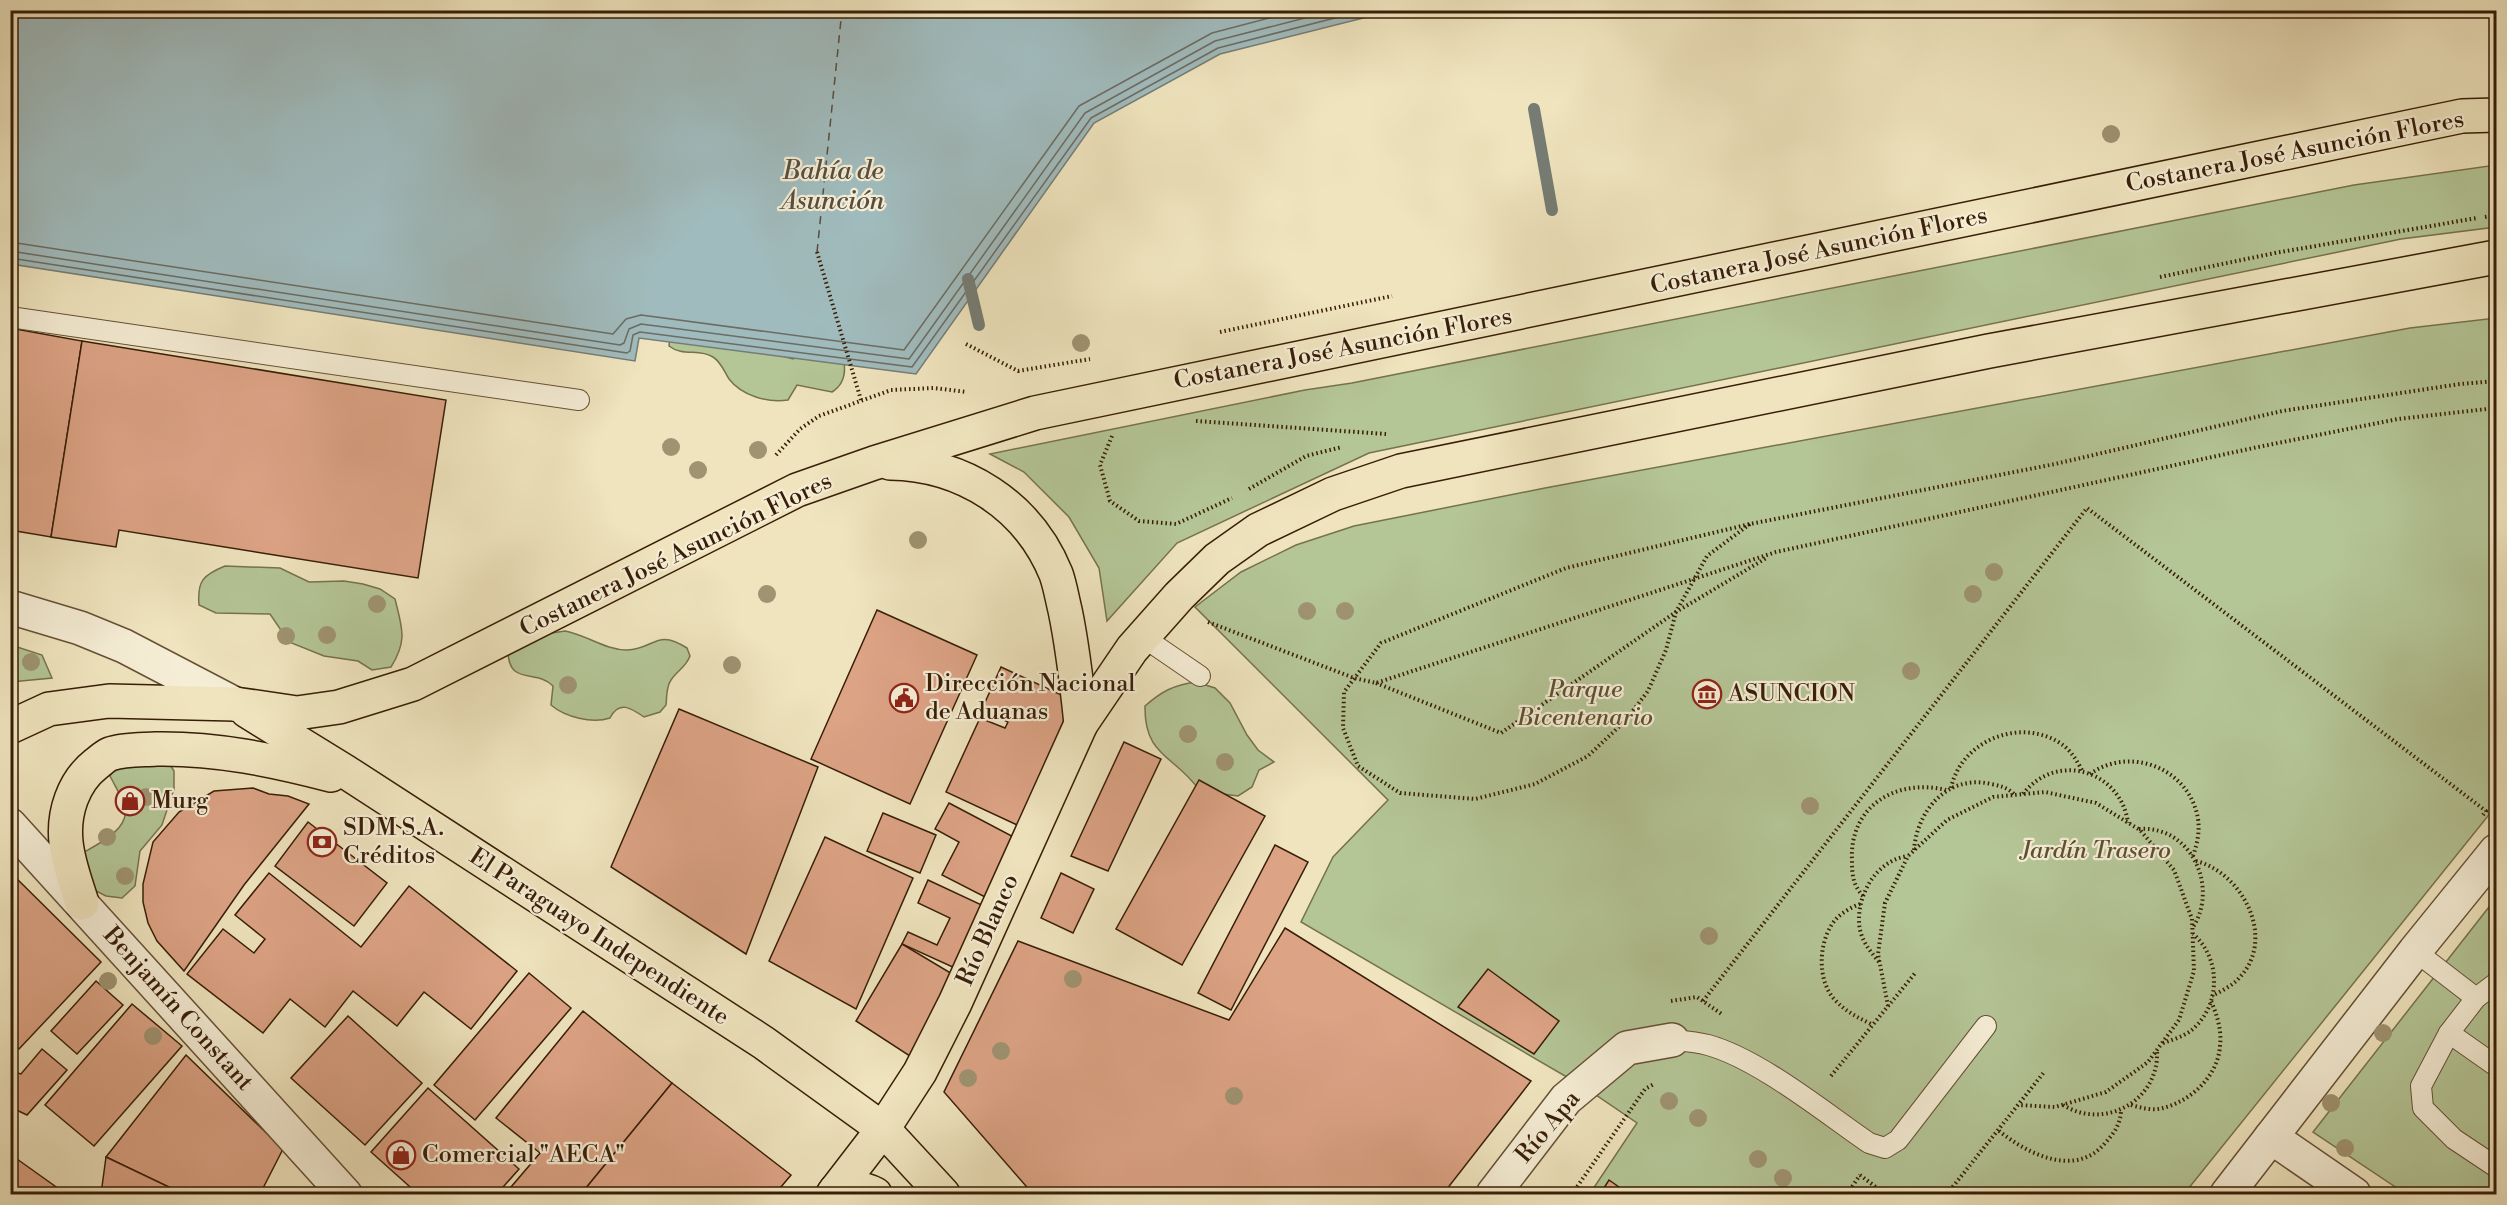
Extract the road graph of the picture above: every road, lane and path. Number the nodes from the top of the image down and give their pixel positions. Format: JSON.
{"nodes":[{"id":1,"x":2496,"y":115,"type":"edge"},
{"id":2,"x":817,"y":252,"type":"dead end"},
{"id":3,"x":2496,"y":257,"type":"edge"},
{"id":4,"x":10,"y":317,"type":"edge"},
{"id":5,"x":2496,"y":381,"type":"edge"},
{"id":6,"x":579,"y":400,"type":"dead end"},
{"id":7,"x":861,"y":400,"type":"dead end"},
{"id":8,"x":2496,"y":408,"type":"edge"},
{"id":9,"x":1195,"y":421,"type":"dead end"},
{"id":10,"x":1113,"y":433,"type":"dead end"},
{"id":11,"x":1375,"y":439,"type":"dead end"},
{"id":12,"x":1344,"y":447,"type":"dead end"},
{"id":13,"x":874,"y":462,"type":"junction"},
{"id":14,"x":1750,"y":524,"type":"junction"},
{"id":15,"x":1776,"y":552,"type":"junction"},
{"id":16,"x":1695,"y":579,"type":"junction"},
{"id":17,"x":10,"y":607,"type":"edge"},
{"id":18,"x":1676,"y":612,"type":"junction"},
{"id":19,"x":1199,"y":619,"type":"dead end"},
{"id":20,"x":1143,"y":637,"type":"junction"},
{"id":21,"x":1200,"y":676,"type":"dead end"},
{"id":22,"x":1354,"y":678,"type":"junction"},
{"id":23,"x":1376,"y":683,"type":"junction"},
{"id":24,"x":235,"y":704,"type":"junction"},
{"id":25,"x":1081,"y":724,"type":"junction"},
{"id":26,"x":10,"y":727,"type":"edge"},
{"id":27,"x":2083,"y":772,"type":"junction"},
{"id":28,"x":2090,"y":774,"type":"junction"},
{"id":29,"x":362,"y":782,"type":"junction"},
{"id":30,"x":1948,"y":789,"type":"junction"},
{"id":31,"x":2022,"y":795,"type":"junction"},
{"id":32,"x":2016,"y":796,"type":"junction"},
{"id":33,"x":2486,"y":811,"type":"dead end"},
{"id":34,"x":2128,"y":824,"type":"junction"},
{"id":35,"x":10,"y":825,"type":"edge"},
{"id":36,"x":2137,"y":829,"type":"junction"},
{"id":37,"x":2496,"y":850,"type":"edge"},
{"id":38,"x":1914,"y":851,"type":"junction"},
{"id":39,"x":1908,"y":856,"type":"junction"},
{"id":40,"x":2193,"y":856,"type":"junction"},
{"id":41,"x":2196,"y":861,"type":"junction"},
{"id":42,"x":1863,"y":896,"type":"junction"},
{"id":43,"x":82,"y":903,"type":"junction"},
{"id":44,"x":1860,"y":904,"type":"junction"},
{"id":45,"x":2192,"y":931,"type":"junction"},
{"id":46,"x":2415,"y":951,"type":"junction"},
{"id":47,"x":1879,"y":963,"type":"junction"},
{"id":48,"x":2496,"y":983,"type":"edge"},
{"id":49,"x":2212,"y":998,"type":"junction"},
{"id":50,"x":2476,"y":998,"type":"junction"},
{"id":51,"x":1703,"y":1001,"type":"dead end"},
{"id":52,"x":1888,"y":1006,"type":"dead end"},
{"id":53,"x":1874,"y":1025,"type":"dead end"},
{"id":54,"x":1986,"y":1026,"type":"dead end"},
{"id":55,"x":2449,"y":1033,"type":"junction"},
{"id":56,"x":1672,"y":1040,"type":"joint"},
{"id":57,"x":2162,"y":1044,"type":"junction"},
{"id":58,"x":2157,"y":1050,"type":"junction"},
{"id":59,"x":2496,"y":1066,"type":"edge"},
{"id":60,"x":2045,"y":1071,"type":"dead end"},
{"id":61,"x":1660,"y":1081,"type":"dead end"},
{"id":62,"x":2062,"y":1105,"type":"junction"},
{"id":63,"x":2131,"y":1105,"type":"junction"},
{"id":64,"x":2019,"y":1106,"type":"junction"},
{"id":65,"x":2121,"y":1109,"type":"junction"},
{"id":66,"x":883,"y":1129,"type":"junction"},
{"id":67,"x":1999,"y":1131,"type":"junction"},
{"id":68,"x":2271,"y":1137,"type":"junction"},
{"id":69,"x":2496,"y":1167,"type":"edge"},
{"id":70,"x":1860,"y":1175,"type":"dead end"},
{"id":71,"x":834,"y":1192,"type":"edge"},
{"id":72,"x":345,"y":1194,"type":"edge"},
{"id":73,"x":874,"y":1194,"type":"edge"},
{"id":74,"x":944,"y":1194,"type":"edge"},
{"id":75,"x":1494,"y":1194,"type":"edge"},
{"id":76,"x":1572,"y":1194,"type":"edge"},
{"id":77,"x":1885,"y":1194,"type":"edge"},
{"id":78,"x":1947,"y":1194,"type":"edge"},
{"id":79,"x":2227,"y":1194,"type":"edge"},
{"id":80,"x":2355,"y":1194,"type":"edge"}],
"edges":[{"from":1,"to":13,"type":"main road","name":"Costanera José Asunción Flores"},
{"from":2,"to":7,"type":"path"},
{"from":3,"to":20,"type":"main road"},
{"from":4,"to":6,"type":"lane"},
{"from":5,"to":14,"type":"path"},
{"from":8,"to":15,"type":"path"},
{"from":9,"to":11,"type":"path"},
{"from":10,"to":12,"type":"path"},
{"from":13,"to":24,"type":"main road","name":"Costanera José Asunción Flores"},
{"from":13,"to":25,"type":"main road"},
{"from":14,"to":16,"type":"path"},
{"from":14,"to":22,"type":"path"},
{"from":15,"to":16,"type":"path"},
{"from":15,"to":18,"type":"path"},
{"from":16,"to":18,"type":"path"},
{"from":16,"to":23,"type":"path"},
{"from":17,"to":24,"type":"street"},
{"from":18,"to":22,"type":"path"},
{"from":18,"to":23,"type":"path"},
{"from":19,"to":22,"type":"path"},
{"from":20,"to":21,"type":"lane"},
{"from":20,"to":25,"type":"main road"},
{"from":22,"to":23,"type":"path"},
{"from":24,"to":26,"type":"main road","name":"Costanera José Asunción Flores"},
{"from":24,"to":29,"type":"main road","name":"El Paraguayo Independiente"},
{"from":25,"to":66,"type":"main road","name":"Río Blanco"},
{"from":27,"to":28,"type":"path"},
{"from":27,"to":30,"type":"path"},
{"from":27,"to":31,"type":"path"},
{"from":28,"to":34,"type":"path"},
{"from":28,"to":40,"type":"path"},
{"from":29,"to":43,"type":"main road"},
{"from":29,"to":66,"type":"main road","name":"El Paraguayo Independiente"},
{"from":30,"to":32,"type":"path"},
{"from":30,"to":38,"type":"path"},
{"from":30,"to":42,"type":"path"},
{"from":31,"to":32,"type":"path"},
{"from":31,"to":34,"type":"path"},
{"from":32,"to":38,"type":"path"},
{"from":33,"to":51,"type":"path"},
{"from":34,"to":36,"type":"path"},
{"from":35,"to":43,"type":"street","name":"Benjamín Constant"},
{"from":36,"to":40,"type":"path"},
{"from":36,"to":45,"type":"path"},
{"from":37,"to":46,"type":"street"},
{"from":38,"to":39,"type":"path"},
{"from":39,"to":42,"type":"path"},
{"from":39,"to":47,"type":"path"},
{"from":40,"to":41,"type":"path"},
{"from":41,"to":45,"type":"path"},
{"from":41,"to":49,"type":"path"},
{"from":42,"to":44,"type":"path"},
{"from":43,"to":72,"type":"street","name":"Benjamín Constant"},
{"from":44,"to":47,"type":"path"},
{"from":44,"to":53,"type":"path"},
{"from":45,"to":49,"type":"path"},
{"from":45,"to":57,"type":"path"},
{"from":46,"to":50,"type":"lane"},
{"from":46,"to":68,"type":"street"},
{"from":47,"to":52,"type":"path"},
{"from":48,"to":50,"type":"lane"},
{"from":49,"to":57,"type":"path"},
{"from":49,"to":63,"type":"path"},
{"from":50,"to":55,"type":"lane"},
{"from":54,"to":56,"type":"lane"},
{"from":55,"to":59,"type":"lane"},
{"from":55,"to":69,"type":"lane"},
{"from":56,"to":75,"type":"street","name":"Río Apa"},
{"from":57,"to":58,"type":"path"},
{"from":58,"to":62,"type":"path"},
{"from":58,"to":63,"type":"path"},
{"from":60,"to":64,"type":"path"},
{"from":61,"to":76,"type":"path"},
{"from":62,"to":64,"type":"path"},
{"from":62,"to":65,"type":"path"},
{"from":63,"to":65,"type":"path"},
{"from":64,"to":67,"type":"path"},
{"from":65,"to":67,"type":"path"},
{"from":66,"to":71,"type":"main road","name":"Río Blanco"},
{"from":66,"to":74,"type":"main road","name":"El Paraguayo Independiente"},
{"from":67,"to":78,"type":"path"},
{"from":68,"to":79,"type":"street"},
{"from":68,"to":80,"type":"street"},
{"from":70,"to":77,"type":"path"},
{"from":71,"to":73,"type":"main road"}]}
